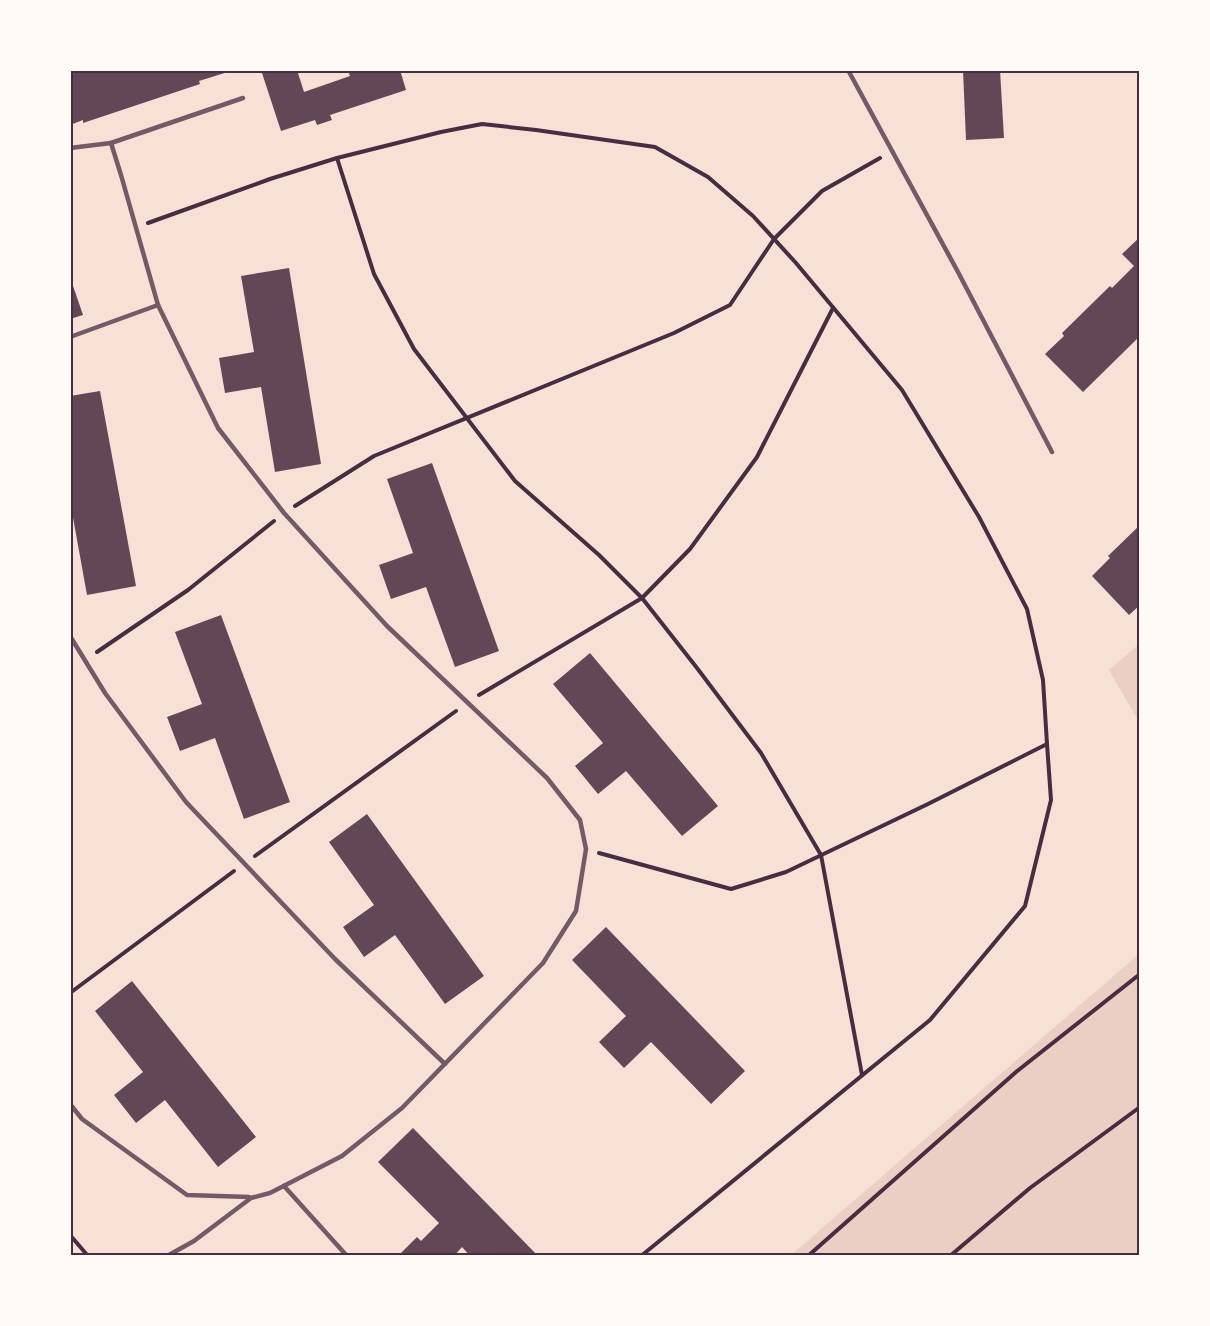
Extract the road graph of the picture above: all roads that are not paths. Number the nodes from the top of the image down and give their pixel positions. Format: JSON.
{"nodes":[{"id":1,"x":848,"y":70,"type":"edge"},
{"id":2,"x":243,"y":98,"type":"dead end"},
{"id":3,"x":111,"y":143,"type":"junction"},
{"id":4,"x":70,"y":148,"type":"edge"},
{"id":5,"x":158,"y":305,"type":"junction"},
{"id":6,"x":70,"y":336,"type":"edge"},
{"id":7,"x":1052,"y":452,"type":"dead end"},
{"id":8,"x":70,"y":636,"type":"edge"},
{"id":9,"x":445,"y":1064,"type":"junction"},
{"id":10,"x":70,"y":1104,"type":"edge"},
{"id":11,"x":284,"y":1186,"type":"junction"},
{"id":12,"x":250,"y":1198,"type":"junction"},
{"id":13,"x":167,"y":1256,"type":"edge"},
{"id":14,"x":347,"y":1256,"type":"edge"}],
"edges":[{"from":1,"to":7,"type":"lane"},
{"from":2,"to":3,"type":"lane"},
{"from":3,"to":4,"type":"lane"},
{"from":3,"to":5,"type":"lane"},
{"from":5,"to":6,"type":"lane"},
{"from":5,"to":9,"type":"lane"},
{"from":8,"to":9,"type":"lane"},
{"from":9,"to":11,"type":"lane"},
{"from":10,"to":12,"type":"lane"},
{"from":11,"to":12,"type":"lane"},
{"from":11,"to":14,"type":"lane"},
{"from":12,"to":13,"type":"lane"}]}
